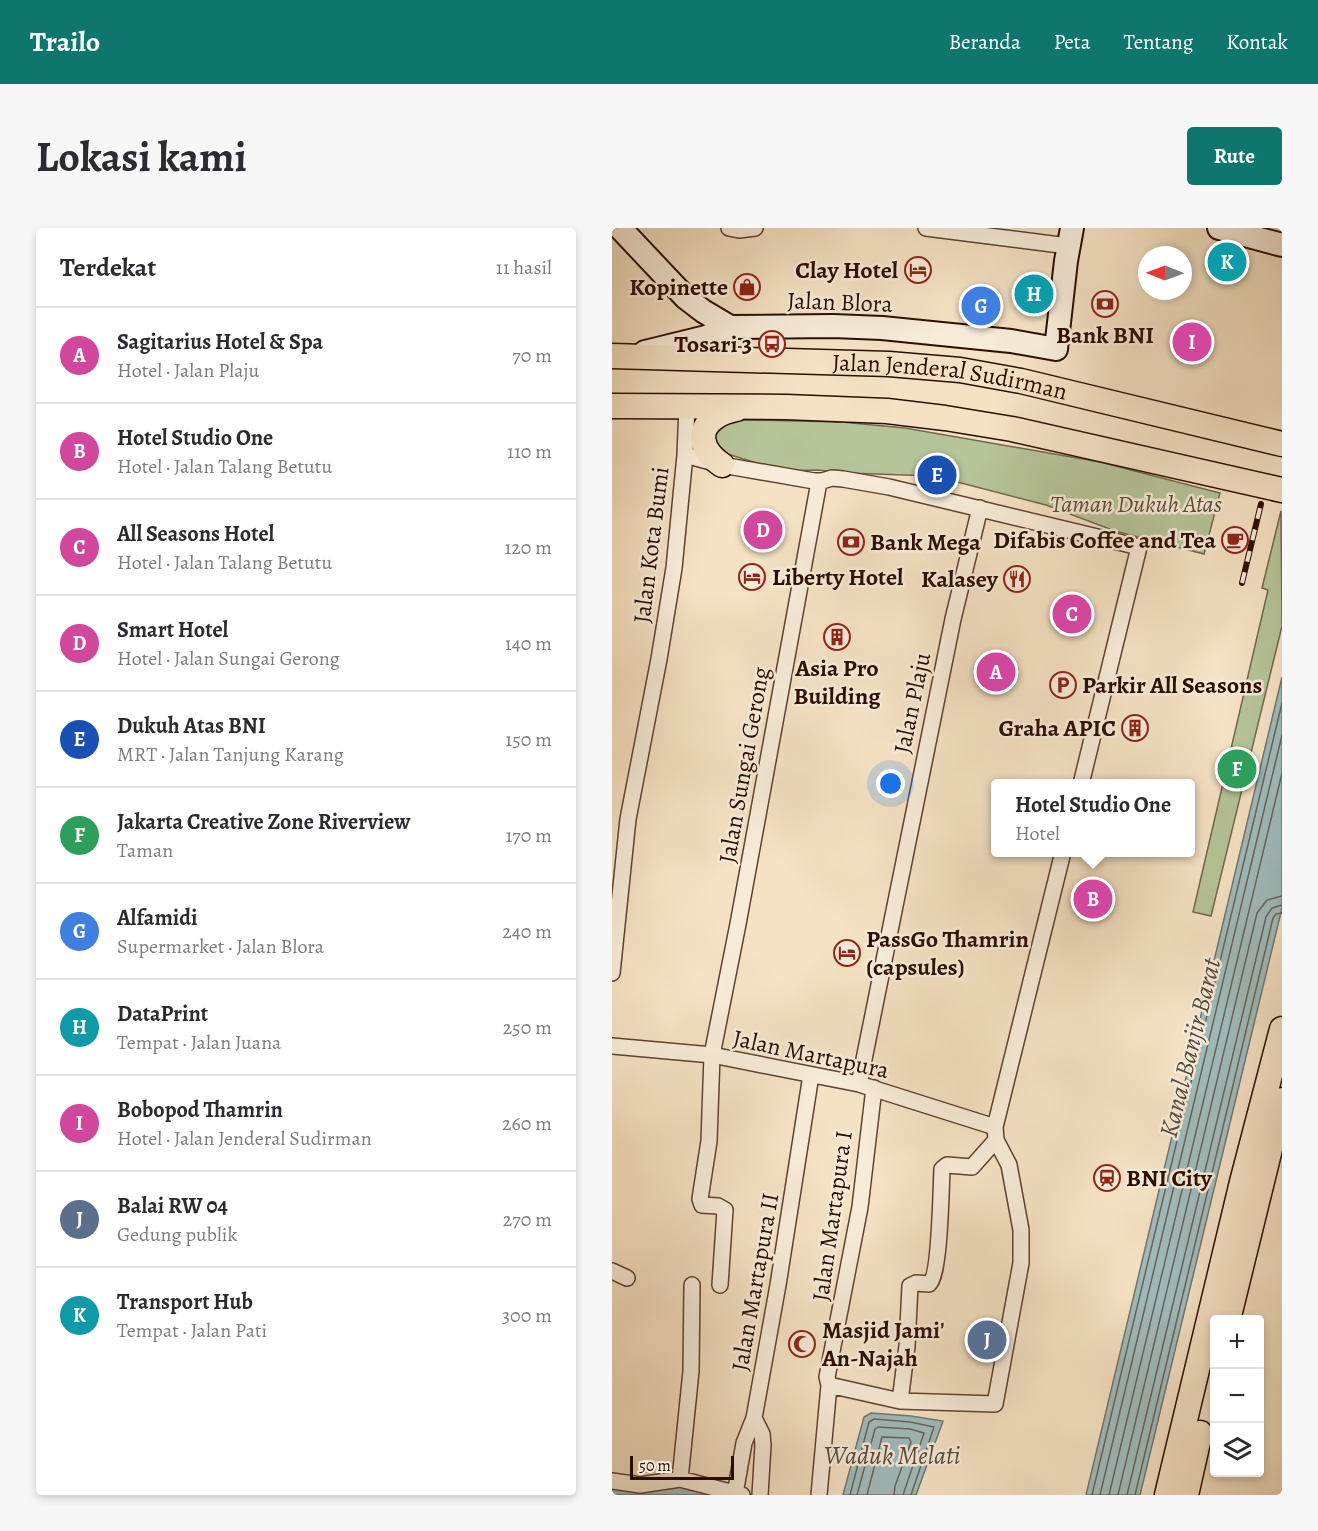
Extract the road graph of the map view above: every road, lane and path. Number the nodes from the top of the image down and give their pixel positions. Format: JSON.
{"nodes":[{"id":1,"x":729,"y":228,"type":"edge"},
{"id":2,"x":755,"y":228,"type":"edge"},
{"id":3,"x":926,"y":228,"type":"edge"},
{"id":4,"x":1219,"y":228,"type":"edge"},
{"id":5,"x":622,"y":229,"type":"edge"},
{"id":6,"x":947,"y":229,"type":"edge"},
{"id":7,"x":991,"y":232,"type":"edge"},
{"id":8,"x":1070,"y":237,"type":"edge"},
{"id":9,"x":1282,"y":244,"type":"edge"},
{"id":10,"x":686,"y":298,"type":"junction"},
{"id":11,"x":730,"y":327,"type":"junction"},
{"id":12,"x":682,"y":344,"type":"junction"},
{"id":13,"x":621,"y":356,"type":"edge"},
{"id":14,"x":612,"y":406,"type":"edge"},
{"id":15,"x":687,"y":406,"type":"junction"},
{"id":16,"x":745,"y":408,"type":"junction"},
{"id":17,"x":1282,"y":444,"type":"edge"},
{"id":18,"x":685,"y":454,"type":"junction"},
{"id":19,"x":722,"y":465,"type":"junction"},
{"id":20,"x":819,"y":482,"type":"junction"},
{"id":21,"x":1282,"y":490,"type":"edge"},
{"id":22,"x":980,"y":508,"type":"junction"},
{"id":23,"x":1081,"y":779,"type":"edge"},
{"id":24,"x":1063,"y":857,"type":"edge"},
{"id":25,"x":612,"y":973,"type":"edge"},
{"id":26,"x":1282,"y":1029,"type":"edge"},
{"id":27,"x":612,"y":1046,"type":"edge"},
{"id":28,"x":712,"y":1055,"type":"junction"},
{"id":29,"x":811,"y":1075,"type":"junction"},
{"id":30,"x":859,"y":1084,"type":"junction"},
{"id":31,"x":874,"y":1088,"type":"junction"},
{"id":32,"x":1282,"y":1100,"type":"edge"},
{"id":33,"x":996,"y":1134,"type":"junction"},
{"id":34,"x":612,"y":1271,"type":"edge"},
{"id":35,"x":627,"y":1278,"type":"dead end"},
{"id":36,"x":692,"y":1285,"type":"dead end"},
{"id":37,"x":720,"y":1285,"type":"dead end"},
{"id":38,"x":1229,"y":1315,"type":"edge"},
{"id":39,"x":829,"y":1385,"type":"junction"},
{"id":40,"x":1210,"y":1394,"type":"edge"},
{"id":41,"x":900,"y":1401,"type":"junction"},
{"id":42,"x":754,"y":1418,"type":"junction"},
{"id":43,"x":680,"y":1479,"type":"junction"},
{"id":44,"x":612,"y":1481,"type":"edge"},
{"id":45,"x":739,"y":1494,"type":"edge"},
{"id":46,"x":760,"y":1495,"type":"edge"},
{"id":47,"x":819,"y":1495,"type":"edge"},
{"id":48,"x":1167,"y":1495,"type":"edge"},
{"id":49,"x":1186,"y":1495,"type":"edge"}],
"edges":[{"from":1,"to":2,"type":"street"},
{"from":3,"to":6,"type":"street"},
{"from":4,"to":9,"type":"street"},
{"from":5,"to":10,"type":"street"},
{"from":6,"to":7,"type":"street"},
{"from":7,"to":8,"type":"street"},
{"from":8,"to":11,"type":"street","name":"Jalan Blora"},
{"from":10,"to":11,"type":"street"},
{"from":10,"to":12,"type":"street"},
{"from":11,"to":12,"type":"street","name":"Jalan Blora"},
{"from":12,"to":13,"type":"street","name":"Jalan Blora"},
{"from":13,"to":17,"type":"main road","name":"Jalan Jenderal Sudirman"},
{"from":14,"to":15,"type":"main road","name":"Jalan Jenderal Sudirman"},
{"from":15,"to":16,"type":"main road","name":"Jalan Jenderal Sudirman"},
{"from":15,"to":18,"type":"street","name":"Jalan Kota Bumi"},
{"from":16,"to":19,"type":"main road"},
{"from":16,"to":21,"type":"main road","name":"Jalan Jenderal Sudirman"},
{"from":18,"to":19,"type":"street"},
{"from":18,"to":25,"type":"street","name":"Jalan Kota Bumi"},
{"from":19,"to":20,"type":"street"},
{"from":20,"to":22,"type":"street"},
{"from":20,"to":28,"type":"street","name":"Jalan Sungai Gerong"},
{"from":22,"to":23,"type":"street"},
{"from":22,"to":30,"type":"street","name":"Jalan Plaju"},
{"from":24,"to":33,"type":"street"},
{"from":26,"to":48,"type":"main road"},
{"from":27,"to":28,"type":"street","name":"Jalan Martapura"},
{"from":28,"to":29,"type":"street","name":"Jalan Martapura"},
{"from":28,"to":37,"type":"street","name":"Jalan Sungai Gerong"},
{"from":29,"to":30,"type":"street","name":"Jalan Martapura"},
{"from":29,"to":42,"type":"street","name":"Jalan Martapura II"},
{"from":30,"to":31,"type":"street","name":"Jalan Martapura"},
{"from":31,"to":33,"type":"street","name":"Jalan Martapura"},
{"from":31,"to":39,"type":"street","name":"Jalan Martapura I"},
{"from":32,"to":38,"type":"main road"},
{"from":33,"to":41,"type":"street"},
{"from":33,"to":41,"type":"street"},
{"from":34,"to":35,"type":"street"},
{"from":36,"to":43,"type":"street"},
{"from":39,"to":41,"type":"street"},
{"from":39,"to":47,"type":"street","name":"Jalan Martapura I"},
{"from":40,"to":49,"type":"main road"},
{"from":42,"to":45,"type":"street","name":"Jalan Martapura II"},
{"from":42,"to":46,"type":"street"},
{"from":43,"to":44,"type":"street"},
{"from":43,"to":45,"type":"street"}]}
